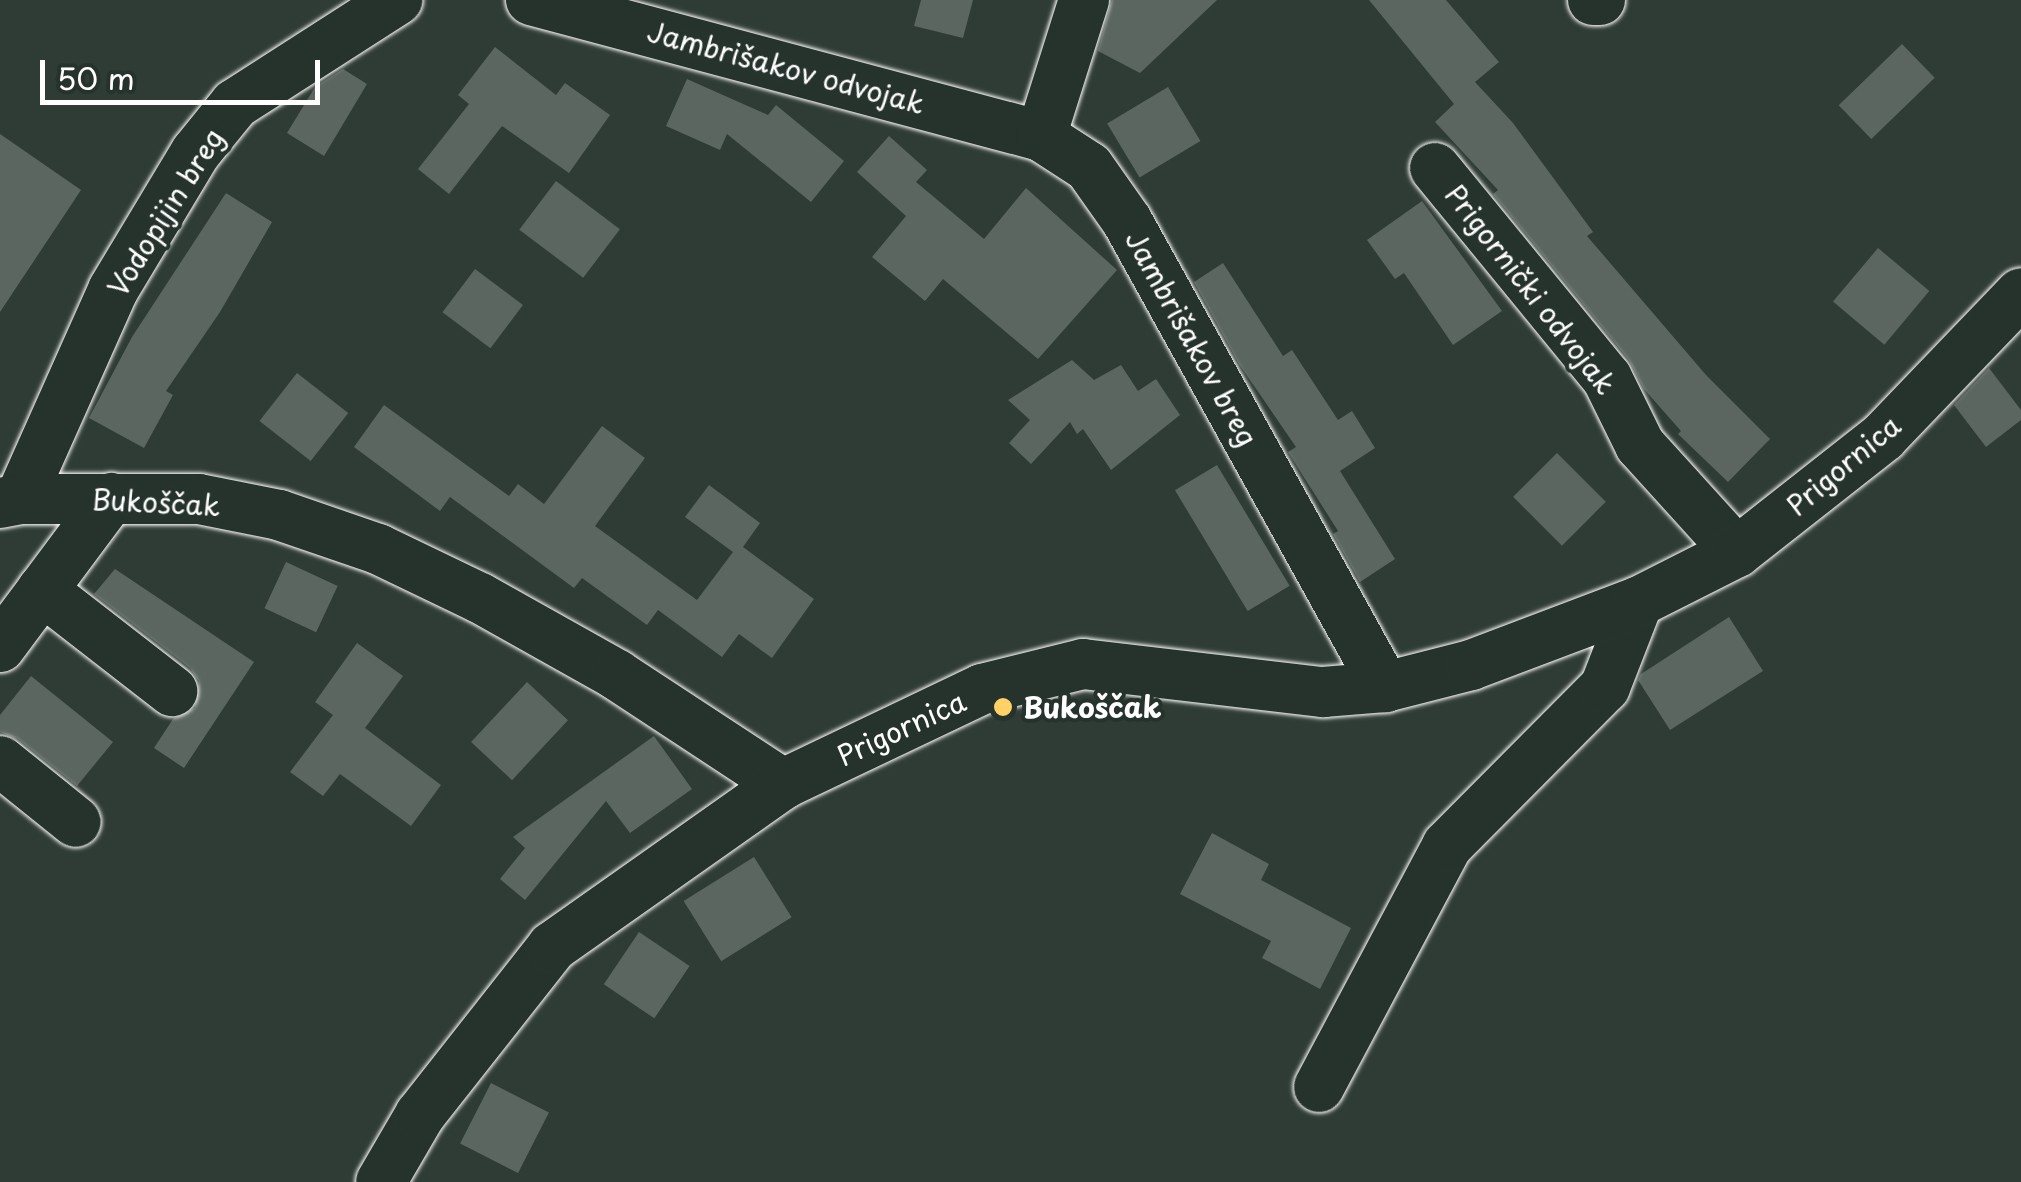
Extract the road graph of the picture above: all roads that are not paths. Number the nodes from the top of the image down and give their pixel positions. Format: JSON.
{"nodes":[{"id":1,"x":397,"y":0,"type":"edge"},
{"id":2,"x":531,"y":0,"type":"edge"},
{"id":3,"x":1084,"y":0,"type":"edge"},
{"id":4,"x":1041,"y":136,"type":"junction"},
{"id":5,"x":1435,"y":168,"type":"dead end"},
{"id":6,"x":2021,"y":293,"type":"edge"},
{"id":7,"x":111,"y":498,"type":"junction"},
{"id":8,"x":10,"y":501,"type":"edge"},
{"id":9,"x":1736,"y":552,"type":"junction"},
{"id":10,"x":42,"y":590,"type":"junction"},
{"id":11,"x":1638,"y":602,"type":"junction"},
{"id":12,"x":0,"y":647,"type":"edge"},
{"id":13,"x":1385,"y":686,"type":"junction"},
{"id":14,"x":172,"y":692,"type":"dead end"},
{"id":15,"x":0,"y":762,"type":"edge"},
{"id":16,"x":783,"y":784,"type":"junction"},
{"id":17,"x":76,"y":822,"type":"dead end"},
{"id":18,"x":1319,"y":1087,"type":"dead end"},
{"id":19,"x":381,"y":1182,"type":"edge"}],
"edges":[{"from":1,"to":8,"type":"street","name":"Vodopijin breg"},
{"from":2,"to":4,"type":"street","name":"Jambrišakov odvojak"},
{"from":3,"to":4,"type":"street"},
{"from":4,"to":13,"type":"street","name":"Jambrišakov breg"},
{"from":5,"to":9,"type":"street","name":"Prigornički odvojak"},
{"from":6,"to":9,"type":"street","name":"Prigornica"},
{"from":7,"to":8,"type":"street","name":"Bukoščak"},
{"from":7,"to":10,"type":"street"},
{"from":7,"to":16,"type":"street","name":"Bukoščak"},
{"from":9,"to":11,"type":"street","name":"Prigornica"},
{"from":10,"to":12,"type":"street"},
{"from":10,"to":14,"type":"street"},
{"from":11,"to":13,"type":"street","name":"Prigornica"},
{"from":11,"to":18,"type":"street"},
{"from":13,"to":16,"type":"street","name":"Prigornica"},
{"from":15,"to":17,"type":"street"},
{"from":16,"to":19,"type":"street","name":"Prigornica"}]}
